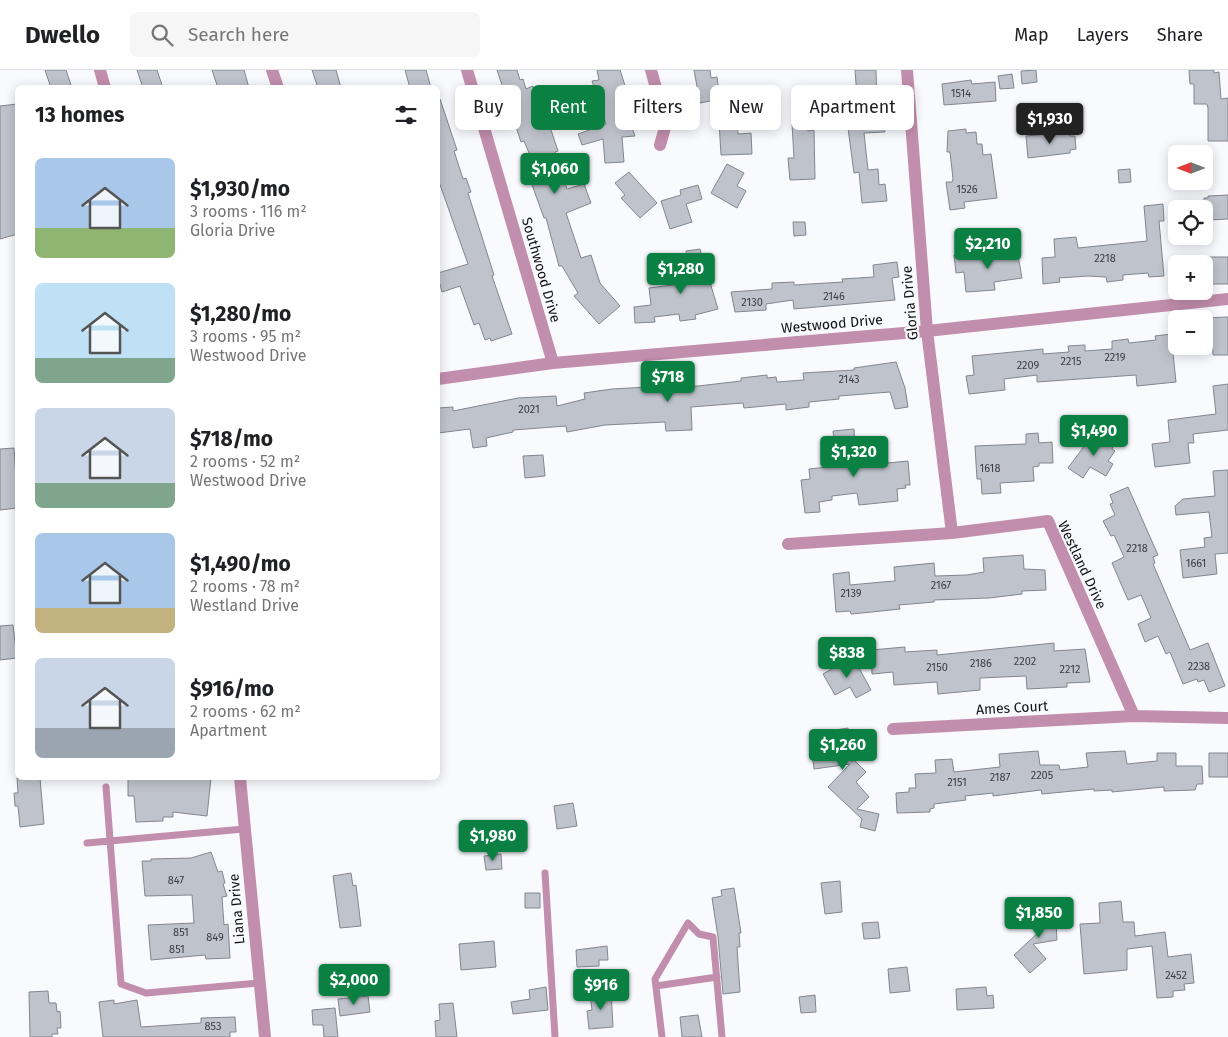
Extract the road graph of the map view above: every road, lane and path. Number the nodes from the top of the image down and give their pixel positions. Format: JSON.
{"nodes":[{"id":1,"x":100,"y":70,"type":"edge"},
{"id":2,"x":272,"y":70,"type":"edge"},
{"id":3,"x":467,"y":70,"type":"edge"},
{"id":4,"x":651,"y":70,"type":"edge"},
{"id":5,"x":907,"y":70,"type":"edge"},
{"id":6,"x":104,"y":85,"type":"edge"},
{"id":7,"x":277,"y":85,"type":"edge"},
{"id":8,"x":660,"y":145,"type":"dead end"},
{"id":9,"x":1228,"y":299,"type":"edge"},
{"id":10,"x":927,"y":332,"type":"junction"},
{"id":11,"x":553,"y":363,"type":"junction"},
{"id":12,"x":440,"y":379,"type":"edge"},
{"id":13,"x":952,"y":533,"type":"junction"},
{"id":14,"x":788,"y":544,"type":"dead end"},
{"id":15,"x":1134,"y":716,"type":"junction"},
{"id":16,"x":1228,"y":718,"type":"edge"},
{"id":17,"x":893,"y":730,"type":"dead end"},
{"id":18,"x":240,"y":780,"type":"edge"},
{"id":19,"x":106,"y":787,"type":"dead end"},
{"id":20,"x":244,"y":829,"type":"junction"},
{"id":21,"x":111,"y":841,"type":"junction"},
{"id":22,"x":88,"y":843,"type":"dead end"},
{"id":23,"x":545,"y":873,"type":"dead end"},
{"id":24,"x":717,"y":977,"type":"junction"},
{"id":25,"x":259,"y":983,"type":"junction"},
{"id":26,"x":656,"y":986,"type":"junction"},
{"id":27,"x":264,"y":1037,"type":"edge"},
{"id":28,"x":555,"y":1037,"type":"edge"},
{"id":29,"x":662,"y":1037,"type":"edge"},
{"id":30,"x":722,"y":1037,"type":"edge"}],
"edges":[{"from":1,"to":6,"type":"street"},
{"from":2,"to":7,"type":"street"},
{"from":3,"to":11,"type":"street","name":"Southwood Drive"},
{"from":4,"to":8,"type":"street"},
{"from":5,"to":10,"type":"street","name":"Gloria Drive"},
{"from":9,"to":10,"type":"street","name":"Westwood Drive"},
{"from":10,"to":11,"type":"street","name":"Westwood Drive"},
{"from":10,"to":13,"type":"street","name":"Gloria Drive"},
{"from":11,"to":12,"type":"street","name":"Westwood Drive"},
{"from":13,"to":14,"type":"street","name":"Westland Drive"},
{"from":13,"to":15,"type":"street","name":"Westland Drive"},
{"from":15,"to":16,"type":"street"},
{"from":15,"to":17,"type":"street","name":"Ames Court"},
{"from":18,"to":20,"type":"street","name":"Liana Drive"},
{"from":19,"to":21,"type":"lane"},
{"from":20,"to":21,"type":"lane"},
{"from":20,"to":25,"type":"street","name":"Liana Drive"},
{"from":21,"to":22,"type":"lane"},
{"from":21,"to":25,"type":"lane"},
{"from":23,"to":28,"type":"lane"},
{"from":24,"to":26,"type":"lane"},
{"from":24,"to":26,"type":"lane"},
{"from":24,"to":30,"type":"lane"},
{"from":25,"to":27,"type":"street","name":"Liana Drive"},
{"from":26,"to":29,"type":"lane"}]}
